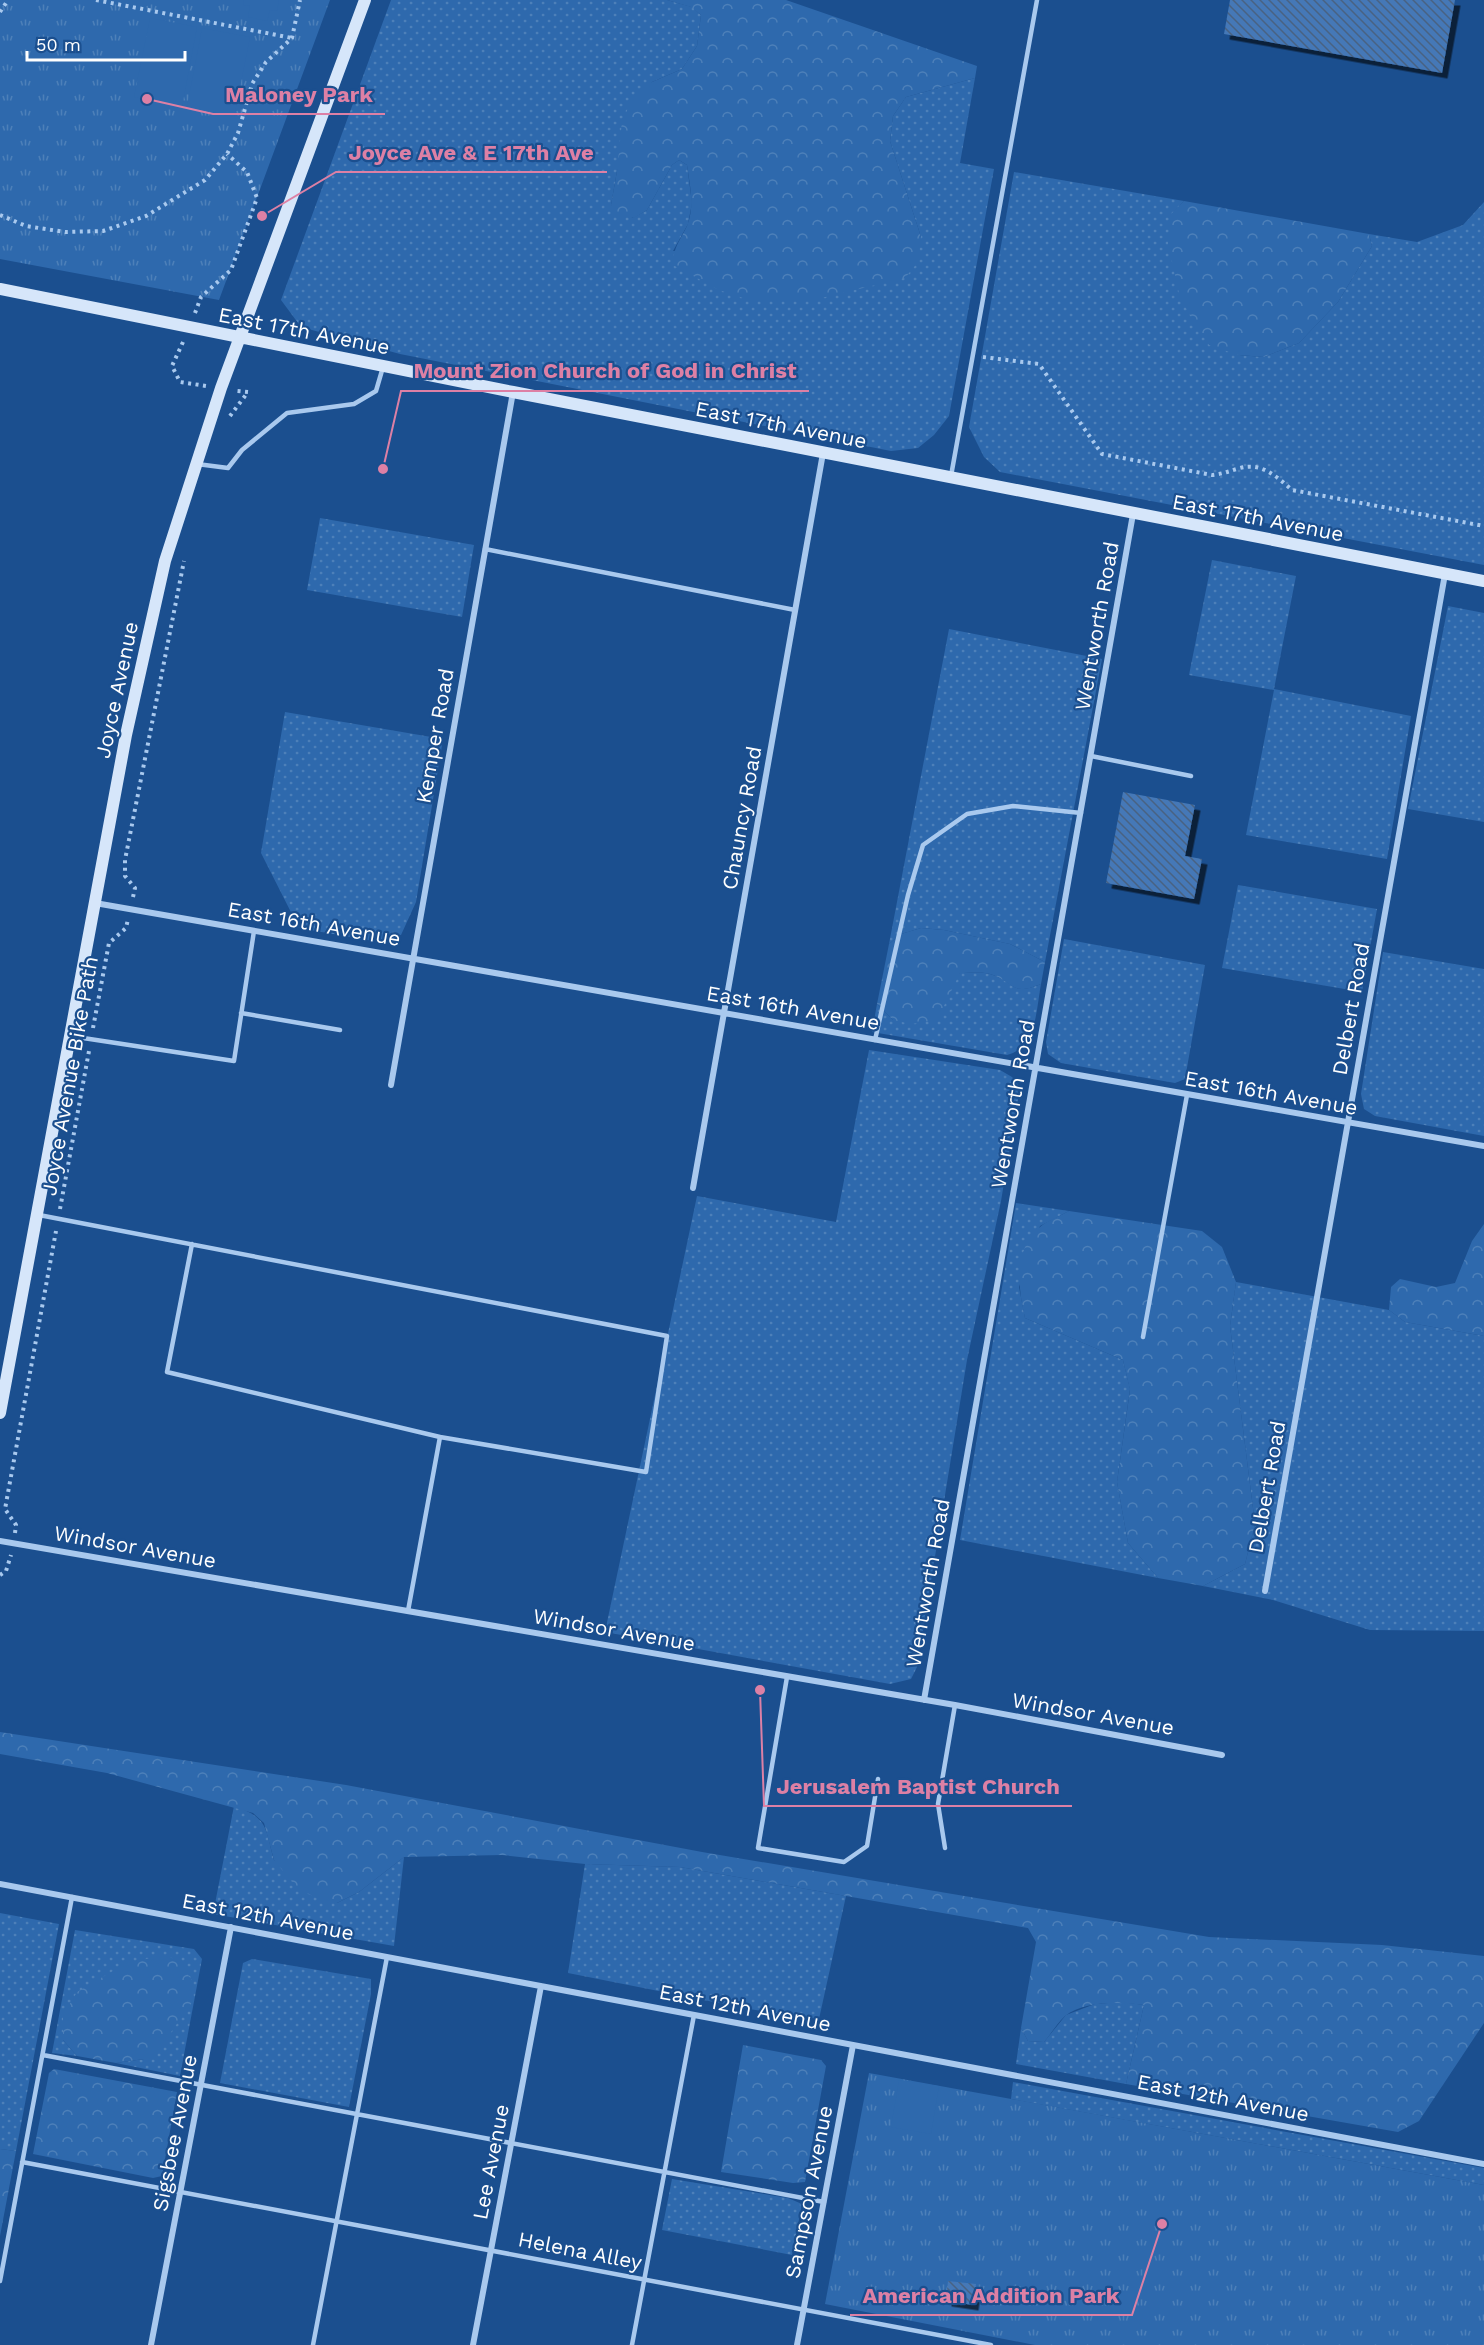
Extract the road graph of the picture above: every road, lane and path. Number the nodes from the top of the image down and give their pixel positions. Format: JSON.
{"nodes":[{"id":1,"x":8,"y":0,"type":"edge"},
{"id":2,"x":96,"y":0,"type":"edge"},
{"id":3,"x":300,"y":0,"type":"edge"},
{"id":4,"x":365,"y":0,"type":"edge"},
{"id":5,"x":1037,"y":0,"type":"edge"},
{"id":6,"x":0,"y":12,"type":"edge"},
{"id":7,"x":292,"y":38,"type":"junction"},
{"id":8,"x":227,"y":154,"type":"junction"},
{"id":9,"x":0,"y":215,"type":"edge"},
{"id":10,"x":0,"y":289,"type":"edge"},
{"id":11,"x":189,"y":328,"type":"junction"},
{"id":12,"x":240,"y":339,"type":"junction"},
{"id":13,"x":973,"y":355,"type":"junction"},
{"id":14,"x":383,"y":367,"type":"junction"},
{"id":15,"x":221,"y":388,"type":"junction"},
{"id":16,"x":513,"y":393,"type":"junction"},
{"id":17,"x":227,"y":425,"type":"dead end"},
{"id":18,"x":823,"y":453,"type":"junction"},
{"id":19,"x":197,"y":464,"type":"junction"},
{"id":20,"x":951,"y":478,"type":"junction"},
{"id":21,"x":1134,"y":514,"type":"junction"},
{"id":22,"x":1484,"y":526,"type":"edge"},
{"id":23,"x":485,"y":549,"type":"junction"},
{"id":24,"x":185,"y":555,"type":"dead end"},
{"id":25,"x":1445,"y":573,"type":"junction"},
{"id":26,"x":1484,"y":581,"type":"edge"},
{"id":27,"x":795,"y":610,"type":"junction"},
{"id":28,"x":1091,"y":756,"type":"junction"},
{"id":29,"x":1191,"y":776,"type":"dead end"},
{"id":30,"x":1081,"y":813,"type":"junction"},
{"id":31,"x":95,"y":903,"type":"junction"},
{"id":32,"x":130,"y":909,"type":"junction"},
{"id":33,"x":254,"y":931,"type":"junction"},
{"id":34,"x":413,"y":959,"type":"junction"},
{"id":35,"x":242,"y":1013,"type":"junction"},
{"id":36,"x":724,"y":1013,"type":"junction"},
{"id":37,"x":340,"y":1030,"type":"dead end"},
{"id":38,"x":70,"y":1036,"type":"junction"},
{"id":39,"x":91,"y":1040,"type":"junction"},
{"id":40,"x":875,"y":1040,"type":"junction"},
{"id":41,"x":1036,"y":1068,"type":"junction"},
{"id":42,"x":391,"y":1085,"type":"dead end"},
{"id":43,"x":1187,"y":1095,"type":"junction"},
{"id":44,"x":1348,"y":1123,"type":"junction"},
{"id":45,"x":1484,"y":1146,"type":"edge"},
{"id":46,"x":693,"y":1188,"type":"dead end"},
{"id":47,"x":36,"y":1214,"type":"junction"},
{"id":48,"x":59,"y":1218,"type":"junction"},
{"id":49,"x":192,"y":1244,"type":"junction"},
{"id":50,"x":1143,"y":1337,"type":"dead end"},
{"id":51,"x":0,"y":1413,"type":"edge"},
{"id":52,"x":440,"y":1437,"type":"junction"},
{"id":53,"x":0,"y":1541,"type":"edge"},
{"id":54,"x":14,"y":1543,"type":"junction"},
{"id":55,"x":0,"y":1575,"type":"edge"},
{"id":56,"x":1265,"y":1591,"type":"dead end"},
{"id":57,"x":408,"y":1611,"type":"junction"},
{"id":58,"x":787,"y":1677,"type":"junction"},
{"id":59,"x":924,"y":1700,"type":"junction"},
{"id":60,"x":955,"y":1705,"type":"junction"},
{"id":61,"x":1222,"y":1755,"type":"dead end"},
{"id":62,"x":878,"y":1779,"type":"dead end"},
{"id":63,"x":945,"y":1848,"type":"dead end"},
{"id":64,"x":0,"y":1884,"type":"edge"},
{"id":65,"x":72,"y":1897,"type":"junction"},
{"id":66,"x":231,"y":1927,"type":"junction"},
{"id":67,"x":387,"y":1957,"type":"junction"},
{"id":68,"x":541,"y":1986,"type":"junction"},
{"id":69,"x":694,"y":2015,"type":"junction"},
{"id":70,"x":853,"y":2045,"type":"junction"},
{"id":71,"x":43,"y":2055,"type":"junction"},
{"id":72,"x":201,"y":2085,"type":"junction"},
{"id":73,"x":357,"y":2114,"type":"junction"},
{"id":74,"x":511,"y":2144,"type":"junction"},
{"id":75,"x":22,"y":2162,"type":"junction"},
{"id":76,"x":1484,"y":2164,"type":"edge"},
{"id":77,"x":664,"y":2173,"type":"junction"},
{"id":78,"x":180,"y":2192,"type":"junction"},
{"id":79,"x":824,"y":2202,"type":"junction"},
{"id":80,"x":337,"y":2222,"type":"junction"},
{"id":81,"x":491,"y":2251,"type":"junction"},
{"id":82,"x":644,"y":2280,"type":"junction"},
{"id":83,"x":0,"y":2281,"type":"edge"},
{"id":84,"x":803,"y":2310,"type":"junction"},
{"id":85,"x":956,"y":2338,"type":"junction"},
{"id":86,"x":151,"y":2345,"type":"edge"},
{"id":87,"x":313,"y":2345,"type":"edge"},
{"id":88,"x":473,"y":2345,"type":"edge"},
{"id":89,"x":632,"y":2345,"type":"edge"},
{"id":90,"x":797,"y":2345,"type":"edge"},
{"id":91,"x":955,"y":2345,"type":"edge"},
{"id":92,"x":991,"y":2345,"type":"edge"}],
"edges":[{"from":1,"to":6,"type":"path"},
{"from":2,"to":7,"type":"path"},
{"from":3,"to":7,"type":"path"},
{"from":4,"to":12,"type":"street","name":"Joyce Avenue"},
{"from":5,"to":13,"type":"lane"},
{"from":7,"to":8,"type":"path"},
{"from":8,"to":9,"type":"path"},
{"from":8,"to":11,"type":"path"},
{"from":10,"to":11,"type":"street","name":"East 17th Avenue"},
{"from":11,"to":12,"type":"street","name":"East 17th Avenue"},
{"from":11,"to":15,"type":"path"},
{"from":12,"to":14,"type":"street","name":"East 17th Avenue"},
{"from":12,"to":15,"type":"street","name":"Joyce Avenue"},
{"from":13,"to":20,"type":"lane"},
{"from":13,"to":22,"type":"path"},
{"from":14,"to":16,"type":"street","name":"East 17th Avenue"},
{"from":14,"to":19,"type":"lane"},
{"from":15,"to":17,"type":"path"},
{"from":15,"to":19,"type":"street","name":"Joyce Avenue"},
{"from":16,"to":18,"type":"street","name":"East 17th Avenue"},
{"from":16,"to":23,"type":"street","name":"Kemper Road"},
{"from":18,"to":20,"type":"street","name":"East 17th Avenue"},
{"from":18,"to":27,"type":"street","name":"Chauncy Road"},
{"from":19,"to":31,"type":"street","name":"Joyce Avenue"},
{"from":20,"to":21,"type":"street","name":"East 17th Avenue"},
{"from":21,"to":25,"type":"street","name":"East 17th Avenue"},
{"from":21,"to":28,"type":"street","name":"Wentworth Road"},
{"from":23,"to":27,"type":"lane"},
{"from":23,"to":34,"type":"street","name":"Kemper Road"},
{"from":24,"to":32,"type":"path","name":"Joyce Avenue Bike Path"},
{"from":25,"to":26,"type":"street","name":"East 17th Avenue"},
{"from":25,"to":44,"type":"street","name":"Delbert Road"},
{"from":27,"to":36,"type":"street","name":"Chauncy Road"},
{"from":28,"to":29,"type":"lane"},
{"from":28,"to":30,"type":"street","name":"Wentworth Road"},
{"from":30,"to":40,"type":"lane"},
{"from":30,"to":41,"type":"street","name":"Wentworth Road"},
{"from":31,"to":32,"type":"street","name":"East 16th Avenue"},
{"from":31,"to":38,"type":"street","name":"Joyce Avenue"},
{"from":32,"to":33,"type":"street","name":"East 16th Avenue"},
{"from":32,"to":39,"type":"path","name":"Joyce Avenue Bike Path"},
{"from":33,"to":34,"type":"street","name":"East 16th Avenue"},
{"from":33,"to":35,"type":"lane"},
{"from":34,"to":36,"type":"street","name":"East 16th Avenue"},
{"from":34,"to":42,"type":"street","name":"Kemper Road"},
{"from":35,"to":37,"type":"lane"},
{"from":35,"to":39,"type":"lane"},
{"from":36,"to":40,"type":"street","name":"East 16th Avenue"},
{"from":36,"to":46,"type":"street","name":"Chauncy Road"},
{"from":38,"to":39,"type":"lane"},
{"from":38,"to":47,"type":"street","name":"Joyce Avenue"},
{"from":39,"to":48,"type":"path","name":"Joyce Avenue Bike Path"},
{"from":40,"to":41,"type":"street","name":"East 16th Avenue"},
{"from":41,"to":43,"type":"street","name":"East 16th Avenue"},
{"from":41,"to":59,"type":"street","name":"Wentworth Road"},
{"from":43,"to":44,"type":"street","name":"East 16th Avenue"},
{"from":43,"to":50,"type":"lane"},
{"from":44,"to":45,"type":"street","name":"East 16th Avenue"},
{"from":44,"to":56,"type":"street","name":"Delbert Road"},
{"from":47,"to":48,"type":"lane"},
{"from":47,"to":51,"type":"street","name":"Joyce Avenue"},
{"from":48,"to":49,"type":"lane"},
{"from":48,"to":54,"type":"path","name":"Joyce Avenue Bike Path"},
{"from":49,"to":52,"type":"lane"},
{"from":49,"to":52,"type":"lane"},
{"from":52,"to":57,"type":"lane"},
{"from":53,"to":54,"type":"street","name":"Windsor Avenue"},
{"from":54,"to":55,"type":"path","name":"Joyce Avenue Bike Path"},
{"from":54,"to":57,"type":"street","name":"Windsor Avenue"},
{"from":57,"to":58,"type":"street","name":"Windsor Avenue"},
{"from":58,"to":59,"type":"street","name":"Windsor Avenue"},
{"from":58,"to":62,"type":"lane"},
{"from":59,"to":60,"type":"street","name":"Windsor Avenue"},
{"from":60,"to":61,"type":"street","name":"Windsor Avenue"},
{"from":60,"to":63,"type":"lane"},
{"from":64,"to":65,"type":"street","name":"East 12th Avenue"},
{"from":65,"to":66,"type":"street","name":"East 12th Avenue"},
{"from":65,"to":71,"type":"lane"},
{"from":66,"to":67,"type":"street","name":"East 12th Avenue"},
{"from":66,"to":72,"type":"street","name":"Sigsbee Avenue"},
{"from":67,"to":68,"type":"street","name":"East 12th Avenue"},
{"from":67,"to":73,"type":"lane"},
{"from":68,"to":69,"type":"street","name":"East 12th Avenue"},
{"from":68,"to":74,"type":"street","name":"Lee Avenue"},
{"from":69,"to":70,"type":"street","name":"East 12th Avenue"},
{"from":69,"to":77,"type":"lane"},
{"from":70,"to":76,"type":"street","name":"East 12th Avenue"},
{"from":70,"to":79,"type":"street","name":"Sampson Avenue"},
{"from":71,"to":72,"type":"lane"},
{"from":71,"to":75,"type":"lane"},
{"from":72,"to":73,"type":"lane"},
{"from":72,"to":78,"type":"street","name":"Sigsbee Avenue"},
{"from":73,"to":74,"type":"lane"},
{"from":73,"to":80,"type":"lane"},
{"from":74,"to":77,"type":"lane"},
{"from":74,"to":81,"type":"street","name":"Lee Avenue"},
{"from":75,"to":78,"type":"lane","name":"Helena Alley"},
{"from":75,"to":83,"type":"lane"},
{"from":77,"to":79,"type":"lane"},
{"from":77,"to":82,"type":"lane"},
{"from":78,"to":80,"type":"lane","name":"Helena Alley"},
{"from":78,"to":86,"type":"street","name":"Sigsbee Avenue"},
{"from":79,"to":84,"type":"street","name":"Sampson Avenue"},
{"from":80,"to":81,"type":"lane","name":"Helena Alley"},
{"from":80,"to":87,"type":"lane"},
{"from":81,"to":82,"type":"lane","name":"Helena Alley"},
{"from":81,"to":88,"type":"street","name":"Lee Avenue"},
{"from":82,"to":84,"type":"lane","name":"Helena Alley"},
{"from":82,"to":89,"type":"lane"},
{"from":84,"to":85,"type":"lane","name":"Helena Alley"},
{"from":84,"to":90,"type":"street","name":"Sampson Avenue"},
{"from":85,"to":91,"type":"lane"},
{"from":85,"to":92,"type":"lane","name":"Helena Alley"}]}
